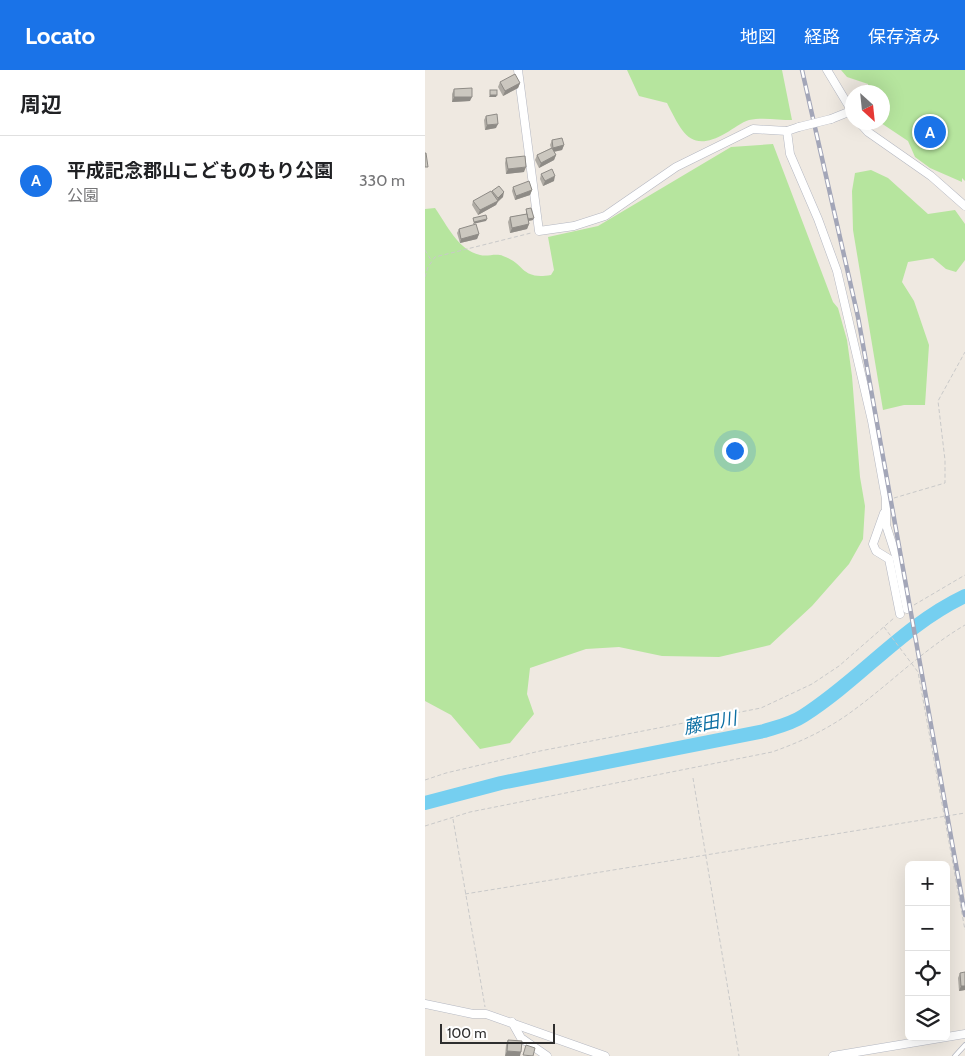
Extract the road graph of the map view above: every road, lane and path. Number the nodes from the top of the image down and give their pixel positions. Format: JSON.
{"nodes":[{"id":1,"x":518,"y":70,"type":"edge"},
{"id":2,"x":827,"y":70,"type":"edge"},
{"id":3,"x":845,"y":100,"type":"edge"},
{"id":4,"x":845,"y":115,"type":"edge"},
{"id":5,"x":866,"y":130,"type":"edge"},
{"id":6,"x":787,"y":131,"type":"junction"},
{"id":7,"x":965,"y":206,"type":"edge"},
{"id":8,"x":539,"y":231,"type":"junction"},
{"id":9,"x":425,"y":250,"type":"edge"},
{"id":10,"x":432,"y":261,"type":"junction"},
{"id":11,"x":425,"y":277,"type":"edge"},
{"id":12,"x":965,"y":352,"type":"edge"},
{"id":13,"x":886,"y":501,"type":"junction"},
{"id":14,"x":886,"y":511,"type":"junction"},
{"id":15,"x":965,"y":575,"type":"edge"},
{"id":16,"x":903,"y":611,"type":"junction"},
{"id":17,"x":965,"y":625,"type":"edge"},
{"id":18,"x":884,"y":627,"type":"junction"},
{"id":19,"x":910,"y":662,"type":"junction"},
{"id":20,"x":693,"y":778,"type":"dead end"},
{"id":21,"x":425,"y":780,"type":"edge"},
{"id":22,"x":965,"y":813,"type":"edge"},
{"id":23,"x":944,"y":817,"type":"junction"},
{"id":24,"x":453,"y":818,"type":"junction"},
{"id":25,"x":425,"y":826,"type":"edge"},
{"id":26,"x":705,"y":856,"type":"junction"},
{"id":27,"x":465,"y":894,"type":"junction"},
{"id":28,"x":965,"y":930,"type":"edge"},
{"id":29,"x":425,"y":1004,"type":"edge"},
{"id":30,"x":486,"y":1014,"type":"junction"},
{"id":31,"x":512,"y":1022,"type":"junction"},
{"id":32,"x":965,"y":1034,"type":"edge"},
{"id":33,"x":965,"y":1045,"type":"edge"},
{"id":34,"x":547,"y":1056,"type":"edge"},
{"id":35,"x":605,"y":1056,"type":"edge"},
{"id":36,"x":739,"y":1056,"type":"edge"},
{"id":37,"x":833,"y":1056,"type":"edge"},
{"id":38,"x":955,"y":1056,"type":"edge"}],
"edges":[{"from":1,"to":8,"type":"street"},
{"from":2,"to":3,"type":"street"},
{"from":4,"to":6,"type":"street","bridge":true},
{"from":5,"to":7,"type":"street"},
{"from":6,"to":8,"type":"street"},
{"from":6,"to":13,"type":"street"},
{"from":8,"to":10,"type":"path"},
{"from":9,"to":10,"type":"path"},
{"from":10,"to":11,"type":"path"},
{"from":12,"to":13,"type":"path"},
{"from":13,"to":14,"type":"street"},
{"from":14,"to":16,"type":"street"},
{"from":14,"to":16,"type":"street"},
{"from":15,"to":16,"type":"path"},
{"from":16,"to":18,"type":"path"},
{"from":17,"to":19,"type":"path"},
{"from":18,"to":19,"type":"path"},
{"from":18,"to":21,"type":"path"},
{"from":19,"to":23,"type":"path"},
{"from":19,"to":24,"type":"path"},
{"from":20,"to":26,"type":"path"},
{"from":22,"to":23,"type":"path"},
{"from":23,"to":26,"type":"path"},
{"from":23,"to":28,"type":"path"},
{"from":24,"to":25,"type":"path"},
{"from":24,"to":27,"type":"path"},
{"from":26,"to":27,"type":"path"},
{"from":26,"to":36,"type":"path"},
{"from":27,"to":30,"type":"path"},
{"from":29,"to":30,"type":"street"},
{"from":30,"to":31,"type":"street"},
{"from":31,"to":34,"type":"street"},
{"from":31,"to":35,"type":"street"},
{"from":32,"to":37,"type":"street"},
{"from":33,"to":38,"type":"lane"}]}
